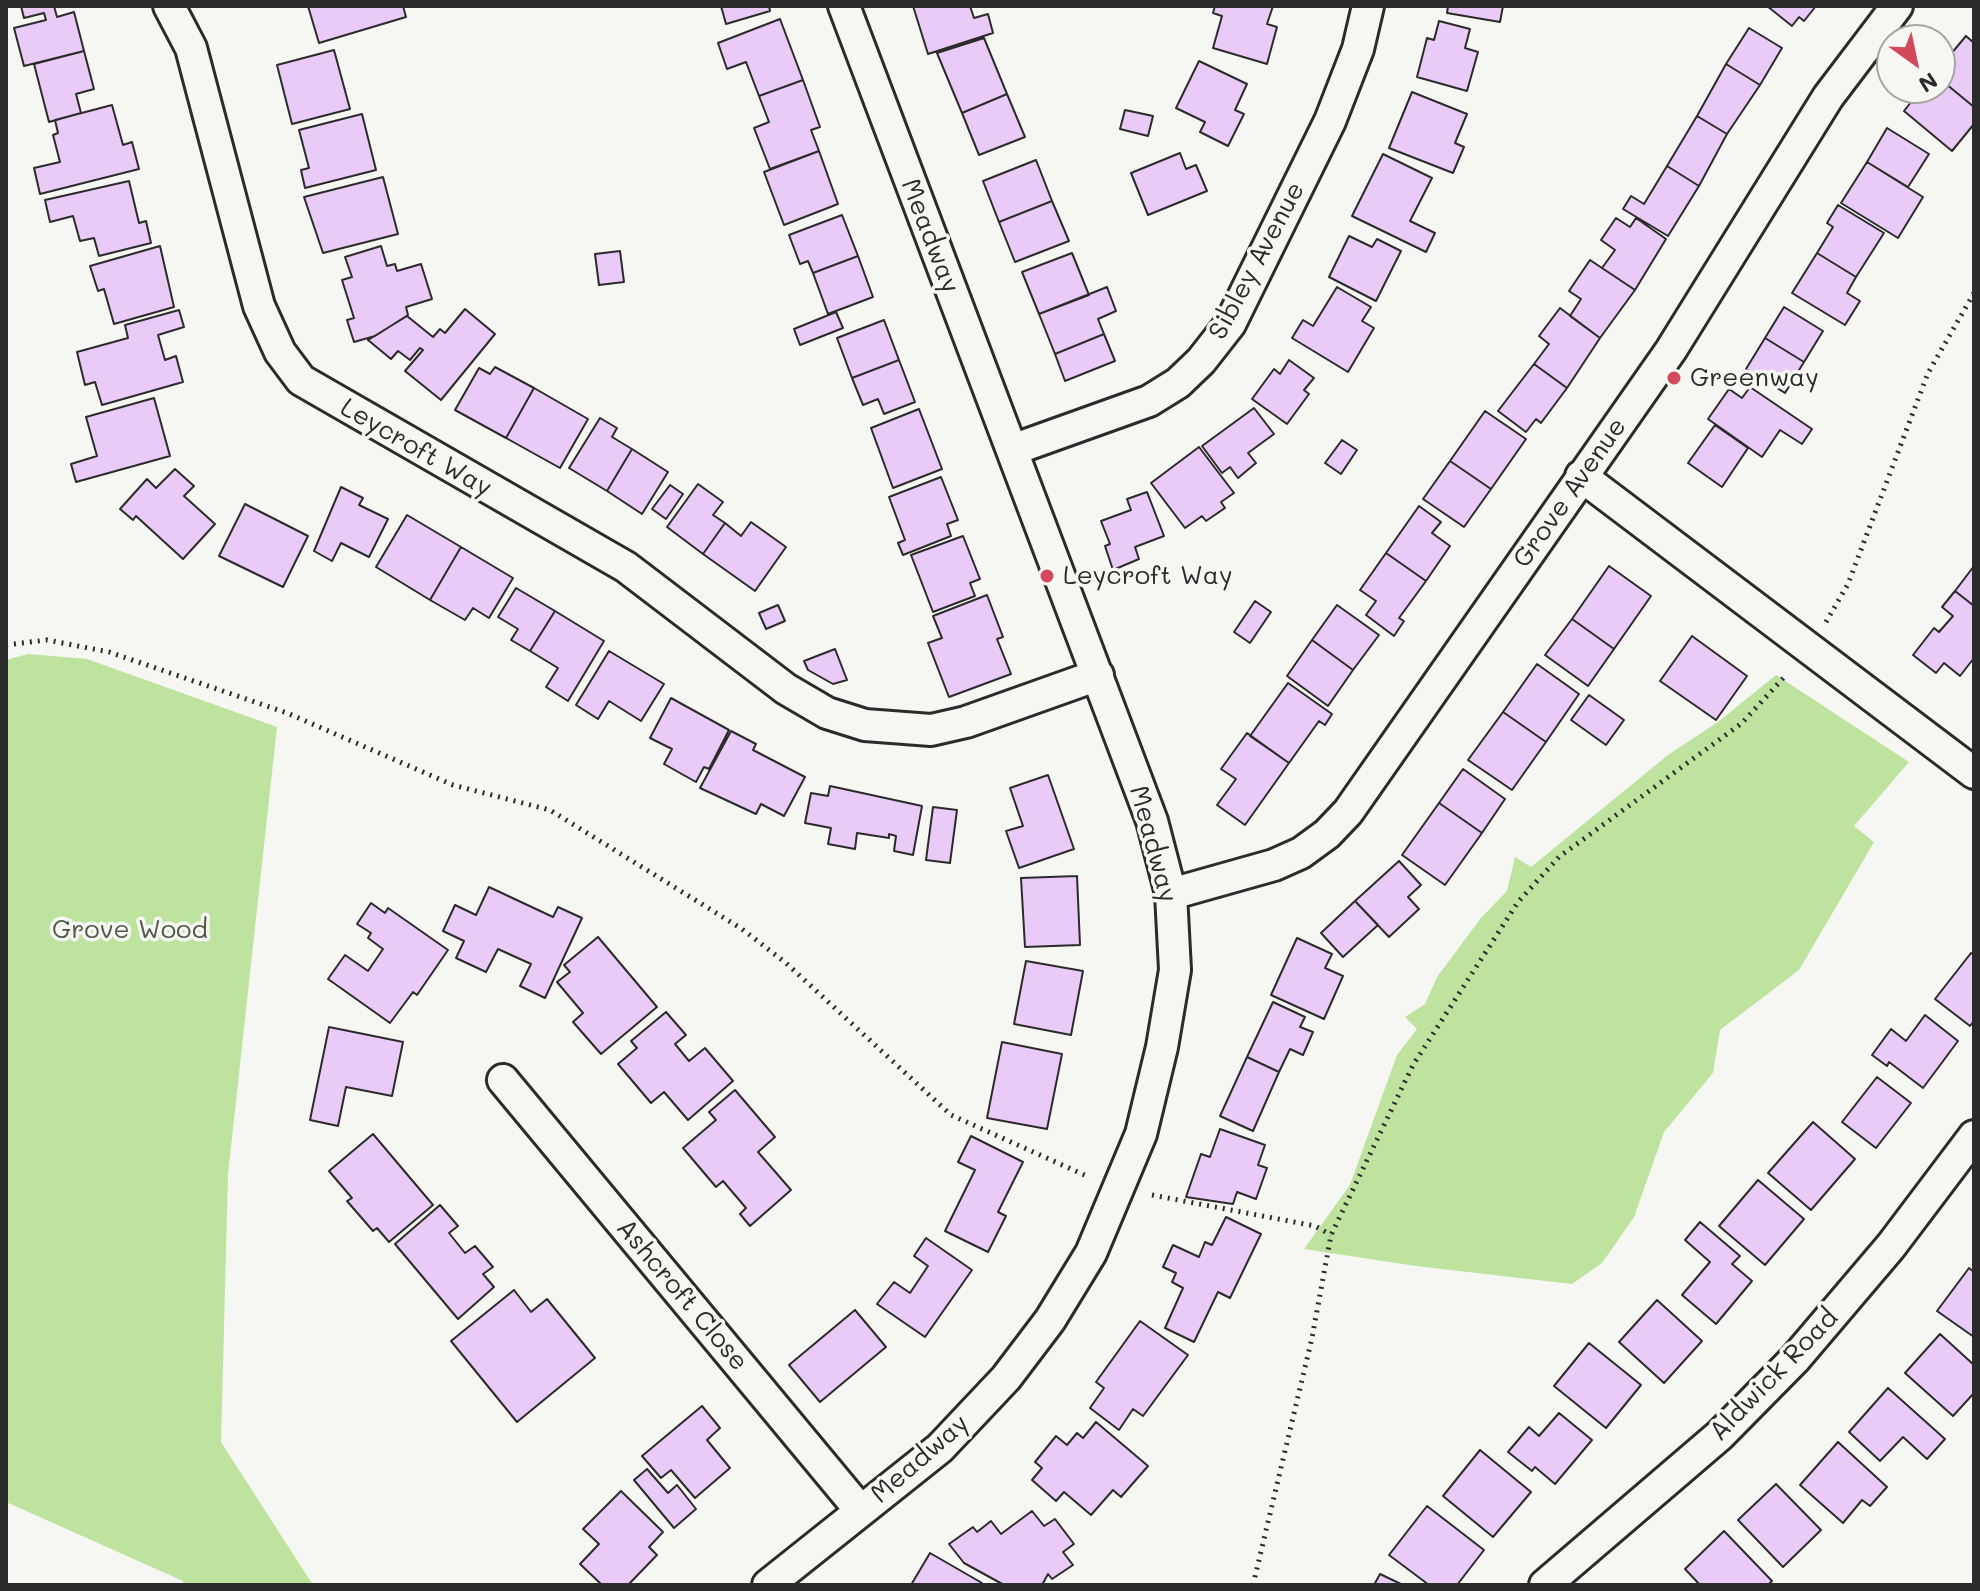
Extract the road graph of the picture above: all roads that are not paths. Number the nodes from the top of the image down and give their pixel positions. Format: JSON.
{"nodes":[{"id":1,"x":169,"y":6,"type":"edge"},
{"id":2,"x":844,"y":6,"type":"edge"},
{"id":3,"x":1368,"y":6,"type":"edge"},
{"id":4,"x":1897,"y":6,"type":"edge"},
{"id":5,"x":1012,"y":450,"type":"junction"},
{"id":6,"x":1581,"y":476,"type":"junction"},
{"id":7,"x":1098,"y":675,"type":"junction"},
{"id":8,"x":1974,"y":773,"type":"edge"},
{"id":9,"x":1171,"y":894,"type":"junction"},
{"id":10,"x":503,"y":1080,"type":"dead end"},
{"id":11,"x":1974,"y":1136,"type":"edge"},
{"id":12,"x":860,"y":1510,"type":"junction"},
{"id":13,"x":768,"y":1585,"type":"edge"},
{"id":14,"x":1545,"y":1585,"type":"edge"}],
"edges":[{"from":1,"to":7,"type":"street","name":"Leycroft Way"},
{"from":2,"to":5,"type":"street","name":"Meadway"},
{"from":3,"to":5,"type":"street","name":"Sibley Avenue"},
{"from":4,"to":6,"type":"street","name":"Grove Avenue"},
{"from":5,"to":7,"type":"street","name":"Meadway"},
{"from":6,"to":8,"type":"street"},
{"from":6,"to":9,"type":"street","name":"Grove Avenue"},
{"from":7,"to":9,"type":"street","name":"Meadway"},
{"from":9,"to":12,"type":"street","name":"Meadway"},
{"from":10,"to":12,"type":"street","name":"Ashcroft Close"},
{"from":11,"to":14,"type":"street","name":"Aldwick Road"},
{"from":12,"to":13,"type":"street","name":"Meadway"}]}
